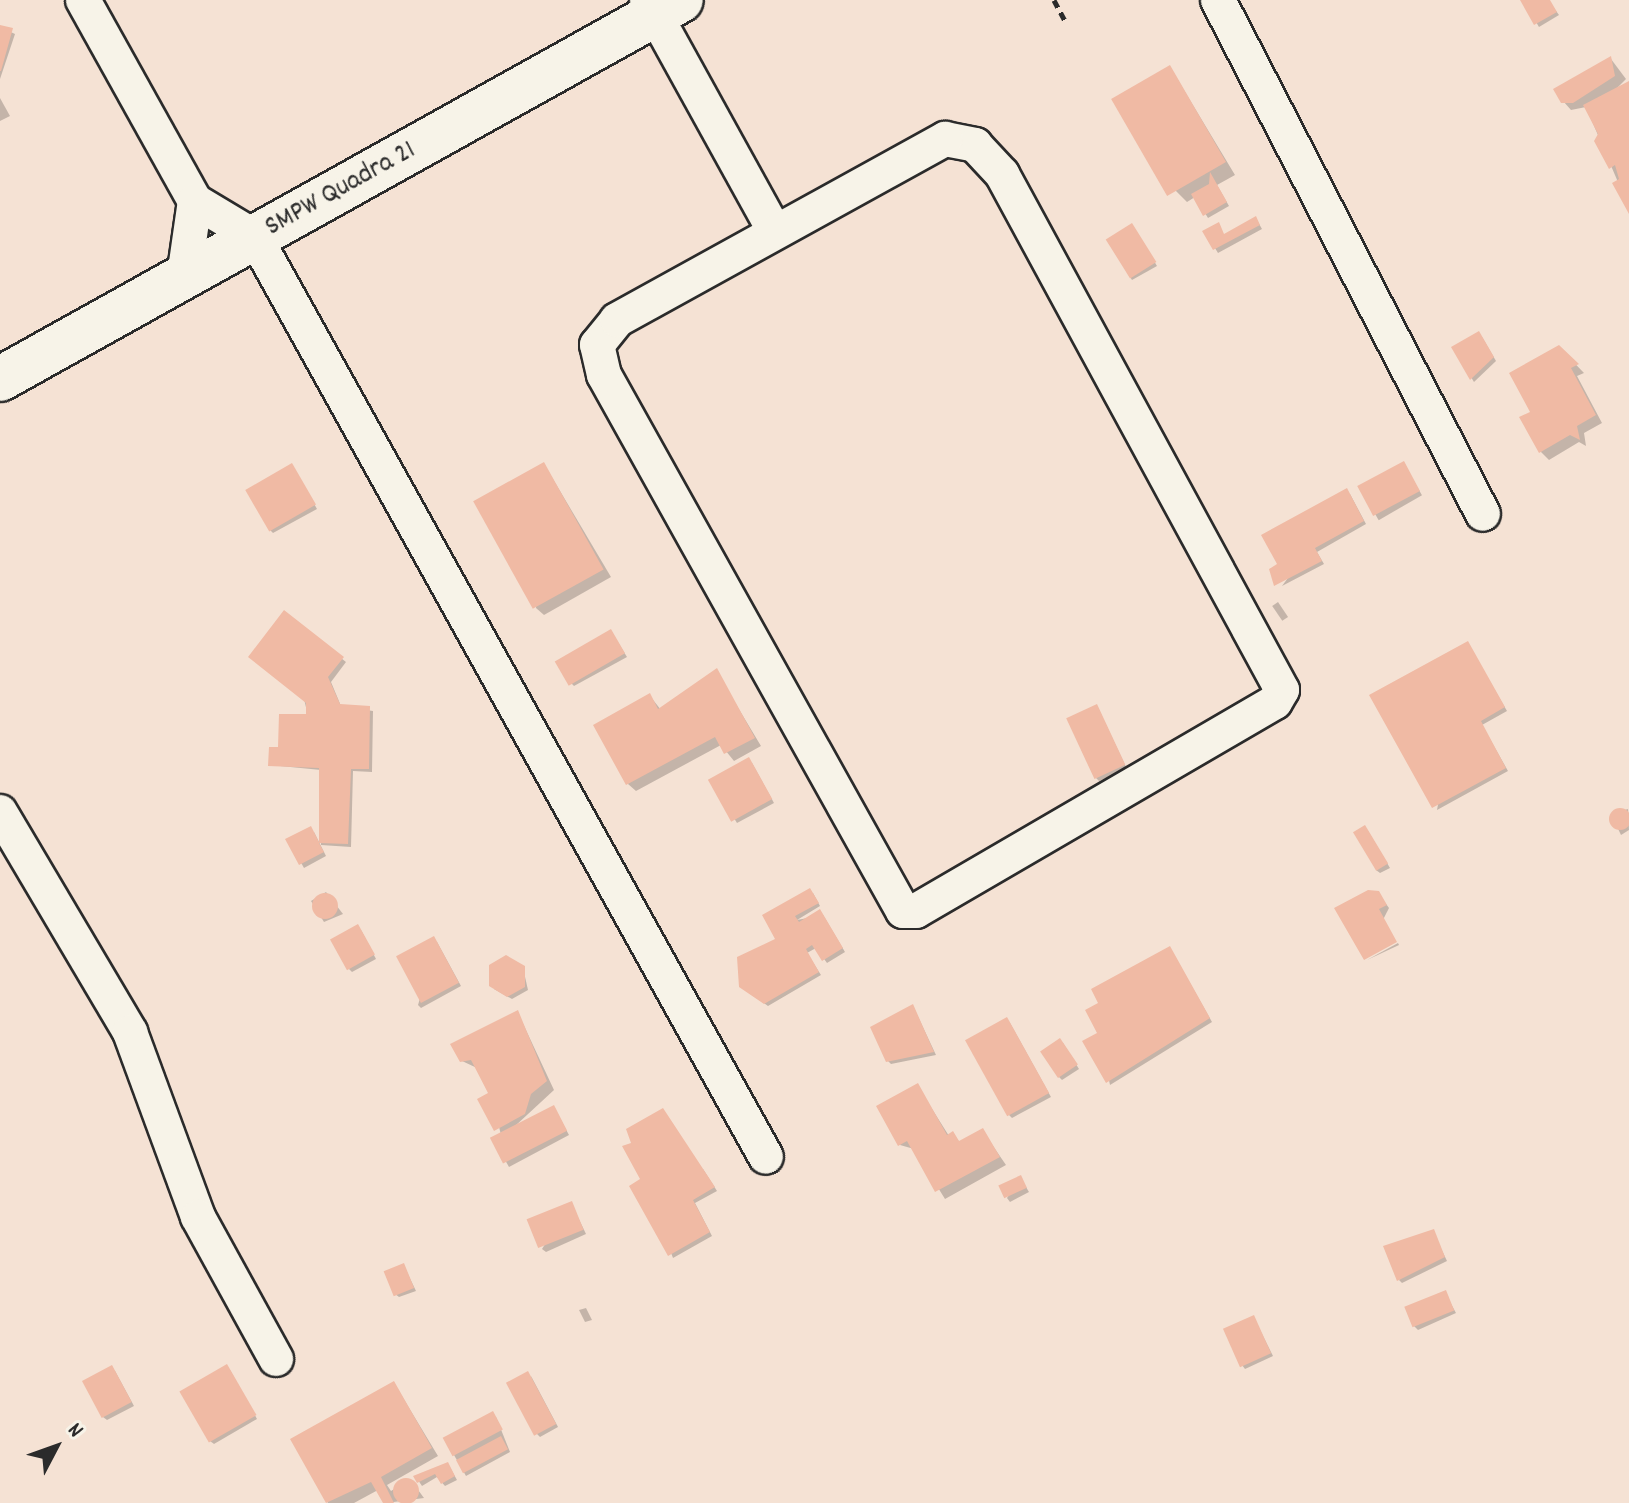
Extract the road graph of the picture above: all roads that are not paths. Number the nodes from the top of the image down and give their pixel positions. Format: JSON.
{"nodes":[{"id":1,"x":83,"y":0,"type":"edge"},
{"id":2,"x":1218,"y":0,"type":"edge"},
{"id":3,"x":661,"y":5,"type":"edge"},
{"id":4,"x":195,"y":201,"type":"junction"},
{"id":5,"x":774,"y":230,"type":"junction"},
{"id":6,"x":255,"y":237,"type":"junction"},
{"id":7,"x":184,"y":277,"type":"junction"},
{"id":8,"x":0,"y":379,"type":"edge"},
{"id":9,"x":1483,"y":514,"type":"dead end"},
{"id":10,"x":0,"y":812,"type":"edge"},
{"id":11,"x":766,"y":1157,"type":"dead end"},
{"id":12,"x":276,"y":1359,"type":"dead end"}],
"edges":[{"from":1,"to":4,"type":"street"},
{"from":2,"to":9,"type":"street"},
{"from":3,"to":5,"type":"street"},
{"from":3,"to":6,"type":"street","name":"SMPW Quadra 21"},
{"from":4,"to":6,"type":"street"},
{"from":4,"to":7,"type":"street"},
{"from":5,"to":5,"type":"street"},
{"from":6,"to":7,"type":"street","name":"SMPW Quadra 21"},
{"from":6,"to":11,"type":"street"},
{"from":7,"to":8,"type":"street","name":"SMPW Quadra 21"},
{"from":10,"to":12,"type":"street"}]}
